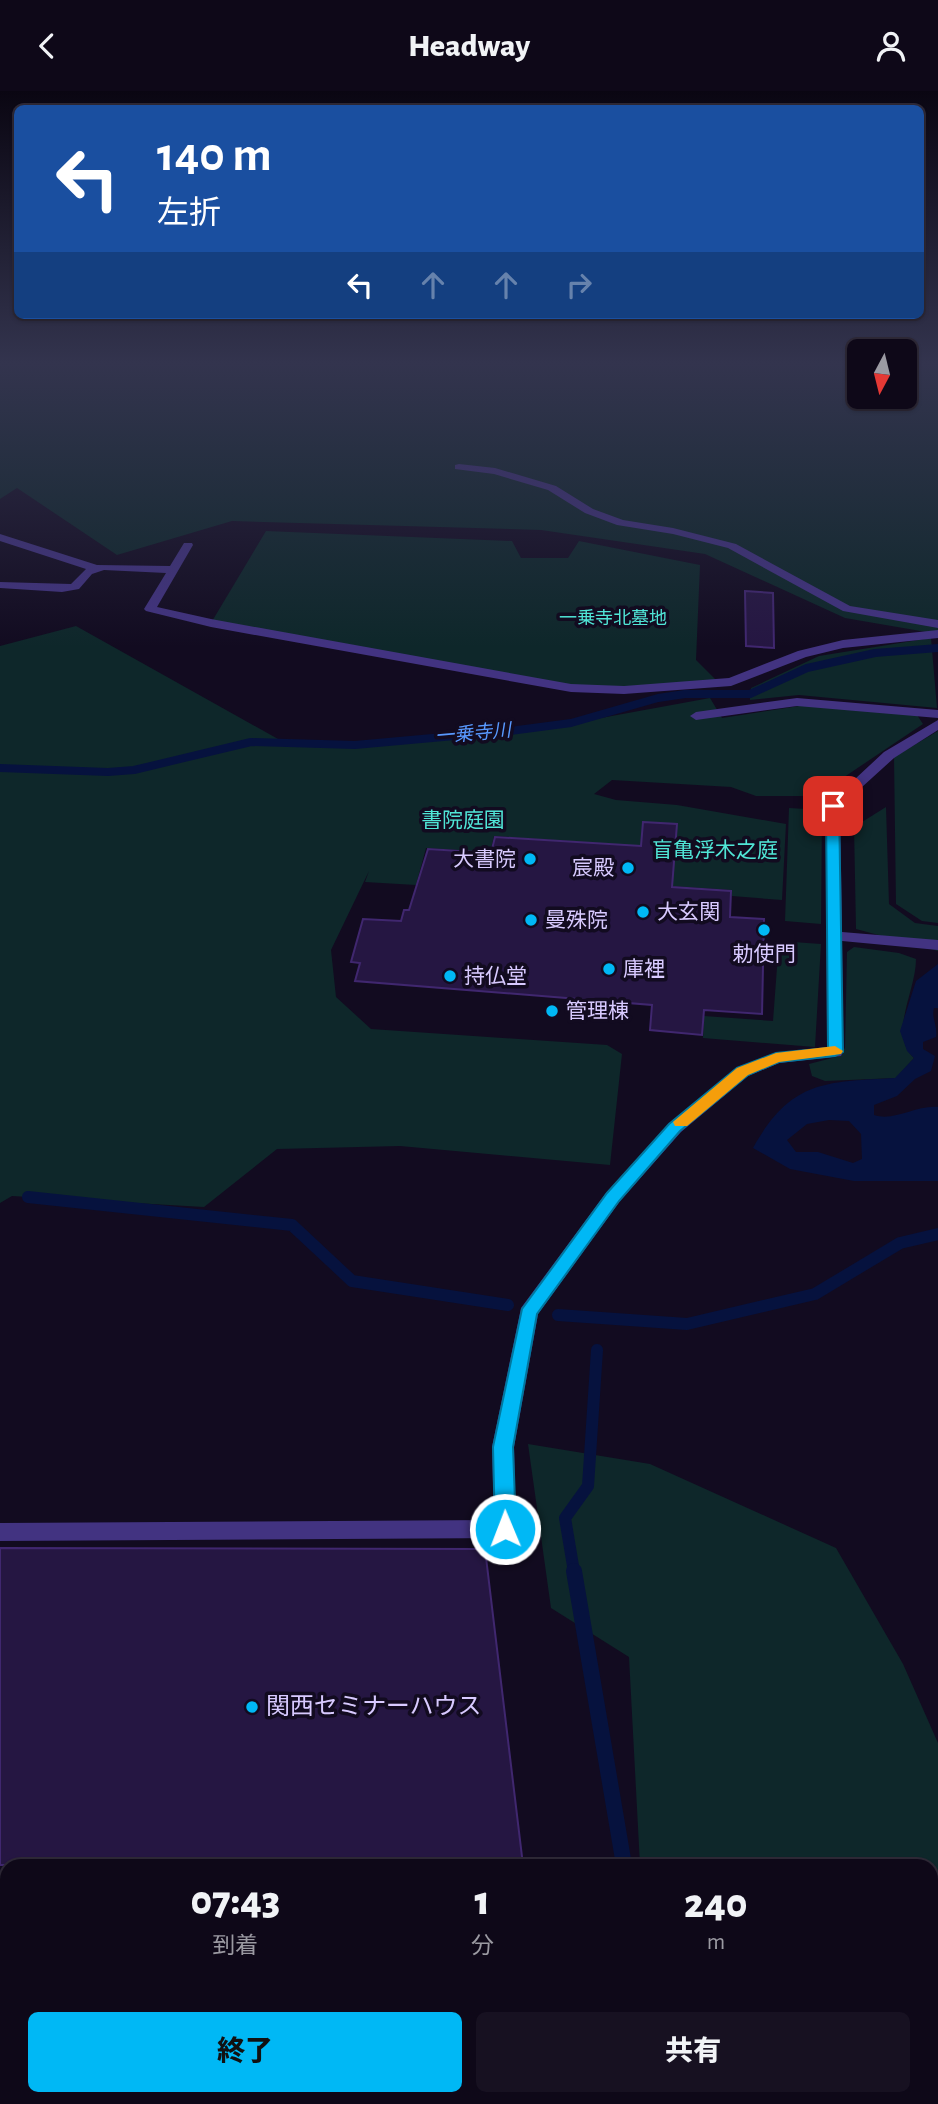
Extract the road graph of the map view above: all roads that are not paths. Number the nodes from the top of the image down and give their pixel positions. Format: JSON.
{"nodes":[{"id":1,"x":459,"y":467,"type":"dead end"},
{"id":2,"x":0,"y":537,"type":"edge"},
{"id":3,"x":188,"y":545,"type":"dead end"},
{"id":4,"x":97,"y":569,"type":"junction"},
{"id":5,"x":173,"y":570,"type":"junction"},
{"id":6,"x":0,"y":585,"type":"edge"},
{"id":7,"x":938,"y":624,"type":"edge"},
{"id":8,"x":938,"y":634,"type":"edge"},
{"id":9,"x":749,"y":675,"type":"junction"},
{"id":10,"x":724,"y":708,"type":"junction"},
{"id":11,"x":938,"y":714,"type":"edge"},
{"id":12,"x":696,"y":716,"type":"dead end"},
{"id":13,"x":938,"y":724,"type":"edge"},
{"id":14,"x":835,"y":936,"type":"junction"},
{"id":15,"x":938,"y":945,"type":"edge"},
{"id":16,"x":0,"y":1532,"type":"edge"}],
"edges":[{"from":1,"to":7,"type":"street"},
{"from":2,"to":4,"type":"street"},
{"from":3,"to":5,"type":"street"},
{"from":4,"to":5,"type":"street"},
{"from":4,"to":6,"type":"street"},
{"from":5,"to":9,"type":"street"},
{"from":8,"to":9,"type":"street"},
{"from":9,"to":10,"type":"street"},
{"from":10,"to":11,"type":"street"},
{"from":10,"to":12,"type":"street"},
{"from":13,"to":14,"type":"street"},
{"from":14,"to":15,"type":"street"},
{"from":14,"to":16,"type":"street"}]}
